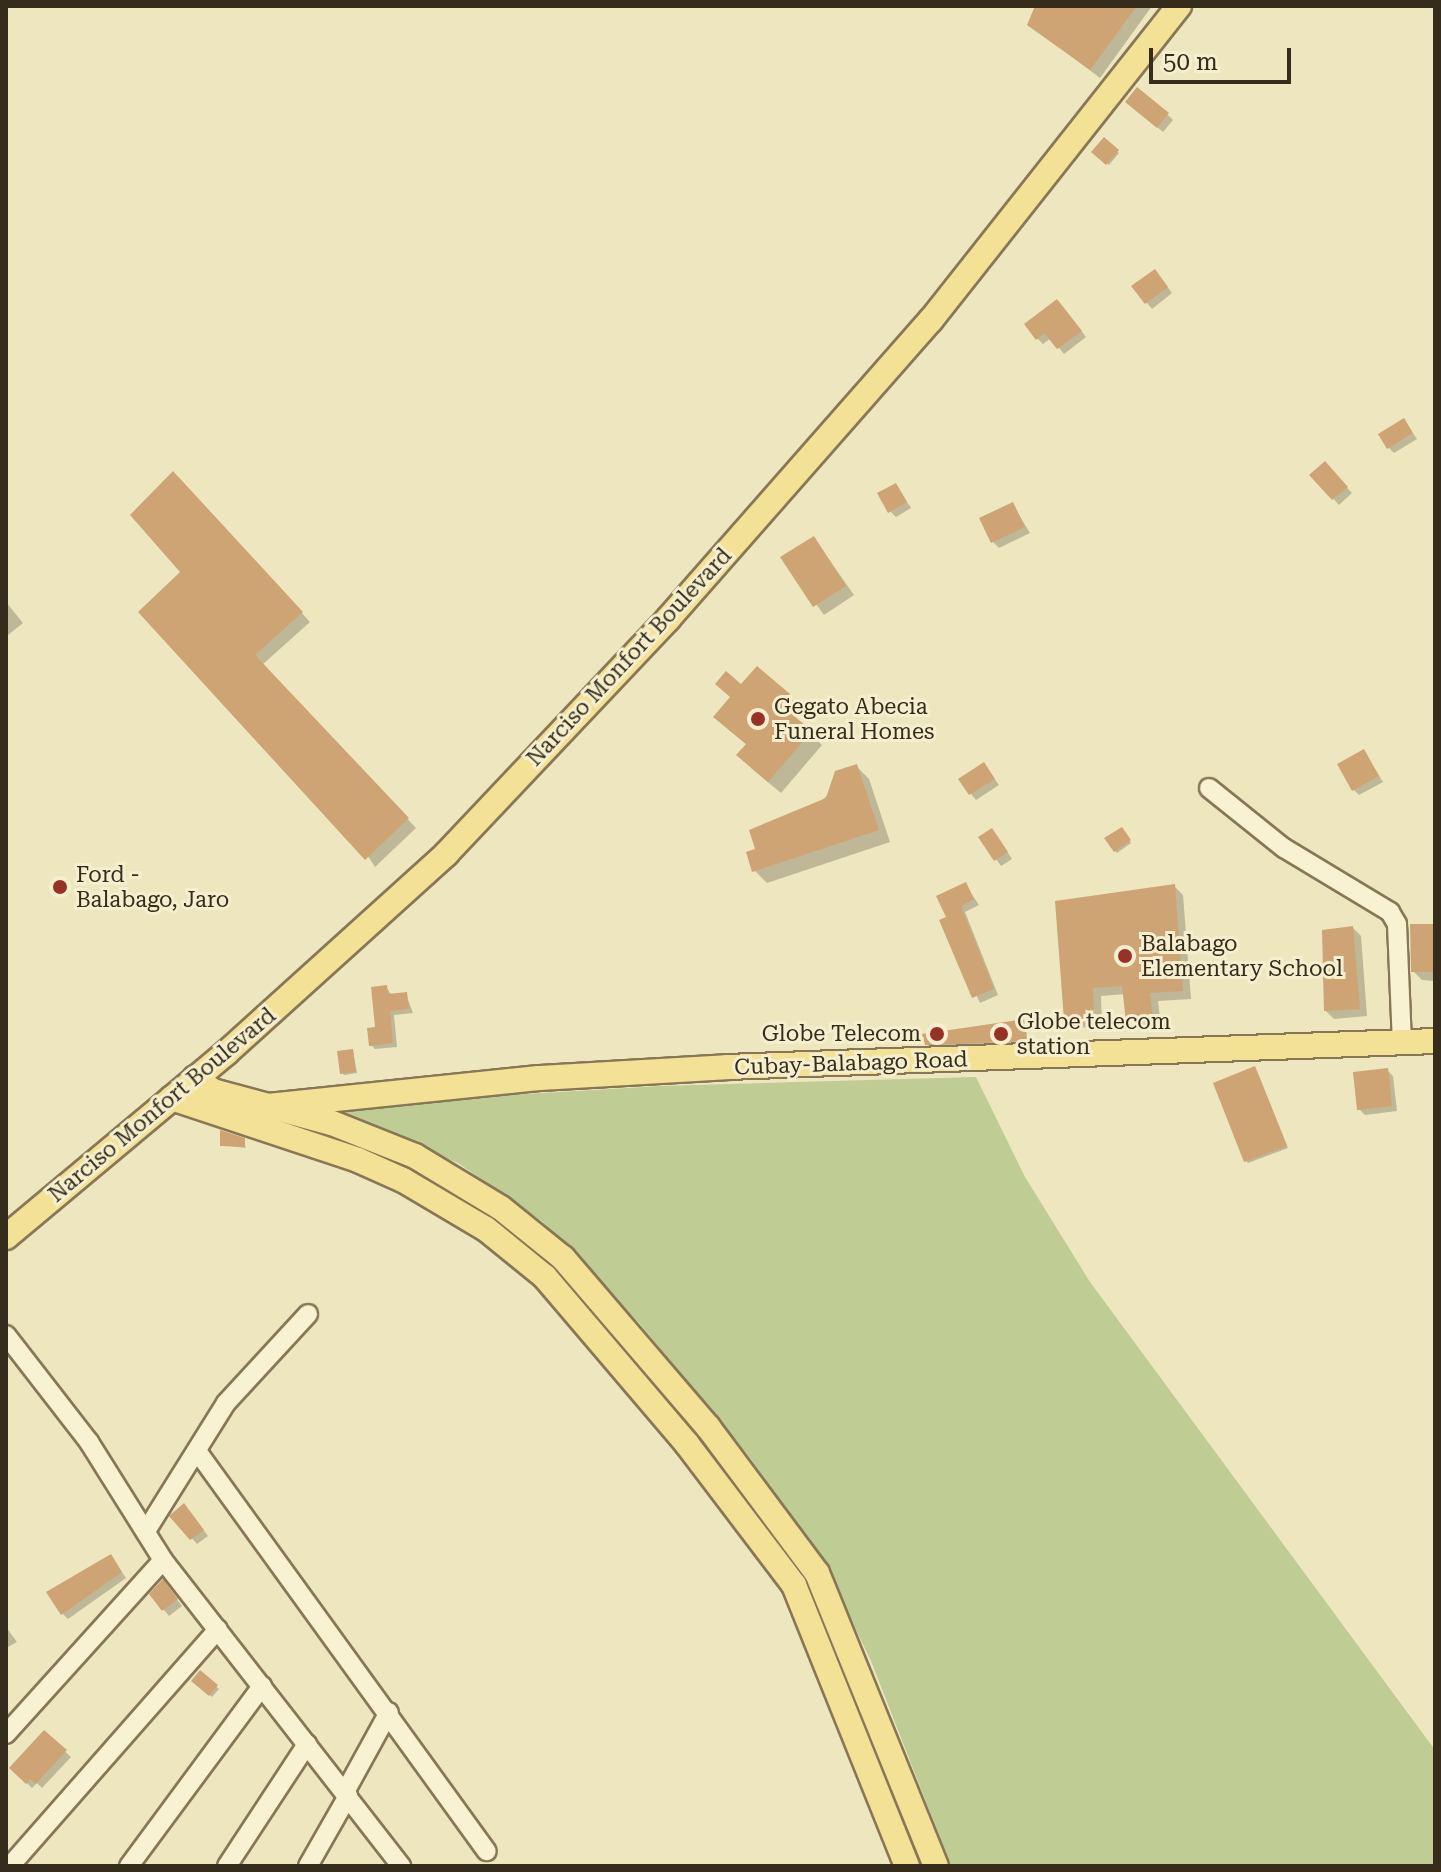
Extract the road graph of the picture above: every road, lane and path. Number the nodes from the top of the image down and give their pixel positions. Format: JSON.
{"nodes":[{"id":1,"x":1179,"y":6,"type":"edge"},
{"id":2,"x":1209,"y":788,"type":"dead end"},
{"id":3,"x":1435,"y":1041,"type":"edge"},
{"id":4,"x":1402,"y":1044,"type":"junction"},
{"id":5,"x":195,"y":1078,"type":"junction"},
{"id":6,"x":172,"y":1098,"type":"junction"},
{"id":7,"x":268,"y":1106,"type":"junction"},
{"id":8,"x":6,"y":1237,"type":"edge"},
{"id":9,"x":308,"y":1314,"type":"dead end"},
{"id":10,"x":6,"y":1335,"type":"edge"},
{"id":11,"x":197,"y":1451,"type":"junction"},
{"id":12,"x":146,"y":1531,"type":"junction"},
{"id":13,"x":163,"y":1560,"type":"junction"},
{"id":14,"x":218,"y":1629,"type":"junction"},
{"id":15,"x":262,"y":1686,"type":"junction"},
{"id":16,"x":389,"y":1712,"type":"junction"},
{"id":17,"x":6,"y":1734,"type":"edge"},
{"id":18,"x":307,"y":1744,"type":"junction"},
{"id":19,"x":346,"y":1794,"type":"junction"},
{"id":20,"x":487,"y":1851,"type":"dead end"},
{"id":21,"x":395,"y":1862,"type":"edge"},
{"id":22,"x":10,"y":1866,"type":"edge"},
{"id":23,"x":129,"y":1866,"type":"edge"},
{"id":24,"x":227,"y":1866,"type":"edge"},
{"id":25,"x":308,"y":1866,"type":"edge"},
{"id":26,"x":907,"y":1866,"type":"edge"},
{"id":27,"x":936,"y":1866,"type":"edge"}],
"edges":[{"from":1,"to":5,"type":"main road","name":"Narciso Monfort Boulevard"},
{"from":2,"to":4,"type":"street"},
{"from":3,"to":4,"type":"main road","name":"Cubay-Balabago Road"},
{"from":4,"to":7,"type":"main road","name":"Cubay-Balabago Road"},
{"from":5,"to":6,"type":"main road","name":"Narciso Monfort Boulevard"},
{"from":5,"to":7,"type":"main road"},
{"from":6,"to":8,"type":"main road","name":"Narciso Monfort Boulevard"},
{"from":6,"to":26,"type":"main road"},
{"from":7,"to":27,"type":"main road"},
{"from":9,"to":11,"type":"street"},
{"from":10,"to":12,"type":"street"},
{"from":11,"to":12,"type":"street"},
{"from":11,"to":16,"type":"street"},
{"from":12,"to":13,"type":"street"},
{"from":13,"to":14,"type":"street"},
{"from":13,"to":17,"type":"street"},
{"from":14,"to":15,"type":"street"},
{"from":14,"to":22,"type":"street"},
{"from":15,"to":18,"type":"street"},
{"from":15,"to":23,"type":"street"},
{"from":16,"to":19,"type":"street"},
{"from":16,"to":20,"type":"street"},
{"from":18,"to":19,"type":"street"},
{"from":18,"to":24,"type":"street"},
{"from":19,"to":21,"type":"street"},
{"from":19,"to":25,"type":"street"}]}
